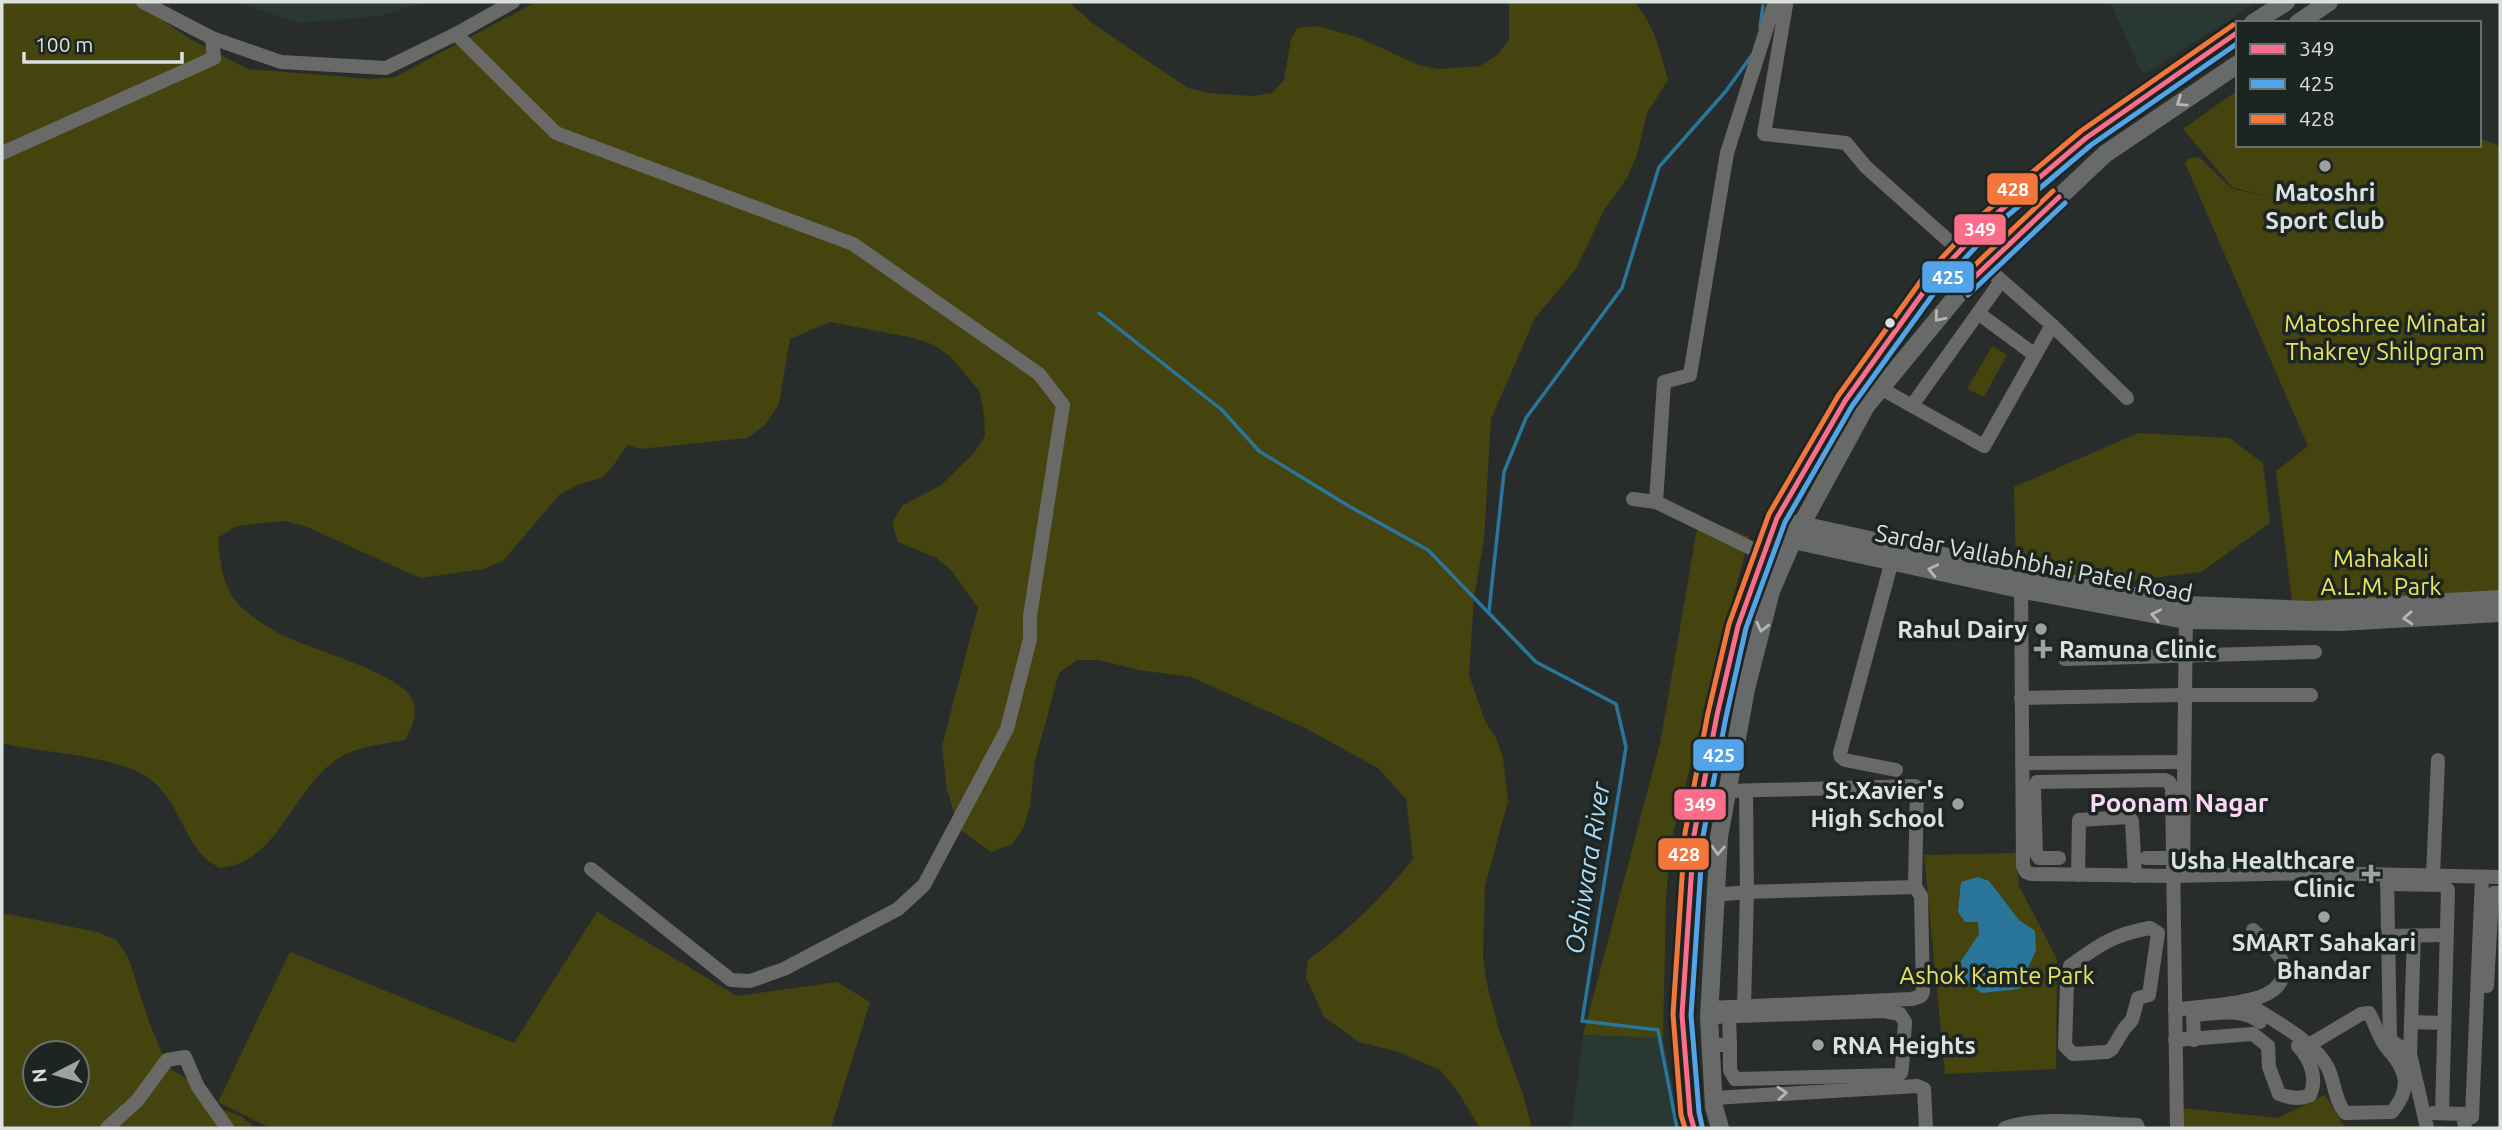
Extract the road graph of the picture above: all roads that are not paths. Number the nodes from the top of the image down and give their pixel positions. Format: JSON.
{"nodes":[{"id":1,"x":143,"y":2,"type":"edge"},
{"id":2,"x":513,"y":2,"type":"edge"},
{"id":3,"x":1775,"y":2,"type":"edge"},
{"id":4,"x":1785,"y":2,"type":"edge"},
{"id":5,"x":2286,"y":2,"type":"edge"},
{"id":6,"x":2329,"y":2,"type":"edge"},
{"id":7,"x":2256,"y":21,"type":"edge"},
{"id":8,"x":2301,"y":21,"type":"edge"},
{"id":9,"x":2236,"y":33,"type":"edge"},
{"id":10,"x":456,"y":34,"type":"junction"},
{"id":11,"x":212,"y":38,"type":"junction"},
{"id":12,"x":2236,"y":65,"type":"edge"},
{"id":13,"x":2,"y":153,"type":"edge"},
{"id":14,"x":1960,"y":251,"type":"junction"},
{"id":15,"x":1986,"y":267,"type":"junction"},
{"id":16,"x":2001,"y":281,"type":"junction"},
{"id":17,"x":1978,"y":313,"type":"junction"},
{"id":18,"x":2052,"y":325,"type":"junction"},
{"id":19,"x":2035,"y":355,"type":"junction"},
{"id":20,"x":1880,"y":388,"type":"junction"},
{"id":21,"x":2127,"y":398,"type":"dead end"},
{"id":22,"x":1913,"y":404,"type":"junction"},
{"id":23,"x":1633,"y":499,"type":"dead end"},
{"id":24,"x":1656,"y":502,"type":"junction"},
{"id":25,"x":1774,"y":526,"type":"junction"},
{"id":26,"x":1797,"y":533,"type":"junction"},
{"id":27,"x":1894,"y":553,"type":"junction"},
{"id":28,"x":1763,"y":554,"type":"junction"},
{"id":29,"x":2021,"y":581,"type":"junction"},
{"id":30,"x":2500,"y":599,"type":"edge"},
{"id":31,"x":2186,"y":612,"type":"junction"},
{"id":32,"x":2500,"y":612,"type":"edge"},
{"id":33,"x":2315,"y":652,"type":"dead end"},
{"id":34,"x":2185,"y":656,"type":"junction"},
{"id":35,"x":2065,"y":659,"type":"dead end"},
{"id":36,"x":2184,"y":695,"type":"junction"},
{"id":37,"x":2311,"y":695,"type":"dead end"},
{"id":38,"x":2021,"y":698,"type":"junction"},
{"id":39,"x":2438,"y":760,"type":"dead end"},
{"id":40,"x":2184,"y":762,"type":"junction"},
{"id":41,"x":2022,"y":763,"type":"junction"},
{"id":42,"x":1896,"y":770,"type":"dead end"},
{"id":43,"x":1727,"y":791,"type":"junction"},
{"id":44,"x":1746,"y":791,"type":"junction"},
{"id":45,"x":2059,"y":858,"type":"dead end"},
{"id":46,"x":2146,"y":858,"type":"dead end"},
{"id":47,"x":2173,"y":858,"type":"junction"},
{"id":48,"x":592,"y":869,"type":"dead end"},
{"id":49,"x":2078,"y":875,"type":"junction"},
{"id":50,"x":2135,"y":876,"type":"junction"},
{"id":51,"x":2178,"y":876,"type":"junction"},
{"id":52,"x":2433,"y":876,"type":"junction"},
{"id":53,"x":2482,"y":877,"type":"junction"},
{"id":54,"x":2500,"y":877,"type":"edge"},
{"id":55,"x":2387,"y":879,"type":"junction"},
{"id":56,"x":1915,"y":887,"type":"junction"},
{"id":57,"x":1747,"y":892,"type":"junction"},
{"id":58,"x":2500,"y":893,"type":"edge"},
{"id":59,"x":1716,"y":895,"type":"junction"},
{"id":60,"x":2253,"y":930,"type":"dead end"},
{"id":61,"x":2414,"y":935,"type":"junction"},
{"id":62,"x":2447,"y":935,"type":"junction"},
{"id":63,"x":2388,"y":936,"type":"junction"},
{"id":64,"x":2149,"y":995,"type":"junction"},
{"id":65,"x":2243,"y":1001,"type":"junction"},
{"id":66,"x":2175,"y":1003,"type":"junction"},
{"id":67,"x":1744,"y":1006,"type":"junction"},
{"id":68,"x":1709,"y":1013,"type":"junction"},
{"id":69,"x":1729,"y":1017,"type":"junction"},
{"id":70,"x":2411,"y":1022,"type":"junction"},
{"id":71,"x":2444,"y":1023,"type":"junction"},
{"id":72,"x":2175,"y":1040,"type":"junction"},
{"id":73,"x":2194,"y":1040,"type":"junction"},
{"id":74,"x":1730,"y":1044,"type":"junction"},
{"id":75,"x":2309,"y":1045,"type":"junction"},
{"id":76,"x":1710,"y":1046,"type":"junction"},
{"id":77,"x":2410,"y":1054,"type":"junction"},
{"id":78,"x":1714,"y":1098,"type":"junction"},
{"id":79,"x":2424,"y":1113,"type":"junction"},
{"id":80,"x":2442,"y":1114,"type":"junction"},
{"id":81,"x":2472,"y":1123,"type":"edge"},
{"id":82,"x":107,"y":1128,"type":"edge"},
{"id":83,"x":227,"y":1128,"type":"edge"},
{"id":84,"x":1695,"y":1128,"type":"edge"},
{"id":85,"x":1720,"y":1128,"type":"edge"},
{"id":86,"x":1926,"y":1128,"type":"edge"},
{"id":87,"x":2005,"y":1128,"type":"edge"},
{"id":88,"x":2137,"y":1128,"type":"edge"},
{"id":89,"x":2177,"y":1128,"type":"edge"},
{"id":90,"x":2427,"y":1128,"type":"edge"}],
"edges":[{"from":1,"to":11,"type":"street"},
{"from":2,"to":10,"type":"street"},
{"from":3,"to":24,"type":"street"},
{"from":4,"to":14,"type":"street"},
{"from":5,"to":7,"type":"main road"},
{"from":6,"to":8,"type":"main road"},
{"from":9,"to":14,"type":"main road"},
{"from":10,"to":11,"type":"street"},
{"from":10,"to":48,"type":"street"},
{"from":11,"to":13,"type":"street"},
{"from":12,"to":15,"type":"main road","one_way":true},
{"from":14,"to":25,"type":"main road"},
{"from":15,"to":16,"type":"street"},
{"from":15,"to":20,"type":"main road","one_way":true},
{"from":16,"to":17,"type":"street"},
{"from":16,"to":18,"type":"street"},
{"from":17,"to":19,"type":"street"},
{"from":17,"to":22,"type":"street"},
{"from":18,"to":19,"type":"street"},
{"from":18,"to":21,"type":"street"},
{"from":19,"to":22,"type":"street"},
{"from":20,"to":22,"type":"street"},
{"from":20,"to":26,"type":"main road"},
{"from":23,"to":24,"type":"street"},
{"from":24,"to":28,"type":"street"},
{"from":25,"to":26,"type":"main road","name":"Sardar Vallabhbhai Patel Road"},
{"from":25,"to":28,"type":"main road"},
{"from":26,"to":27,"type":"main road","name":"Sardar Vallabhbhai Patel Road"},
{"from":26,"to":43,"type":"main road","one_way":true},
{"from":27,"to":29,"type":"main road","name":"Sardar Vallabhbhai Patel Road"},
{"from":27,"to":42,"type":"street"},
{"from":28,"to":84,"type":"main road"},
{"from":29,"to":31,"type":"main road","name":"Sardar Vallabhbhai Patel Road"},
{"from":29,"to":38,"type":"street"},
{"from":30,"to":31,"type":"main road","name":"Sardar Vallabhbhai Patel Road"},
{"from":32,"to":31,"type":"main road","name":"Sardar Vallabhbhai Patel Road","one_way":true},
{"from":31,"to":34,"type":"street"},
{"from":33,"to":34,"type":"street"},
{"from":34,"to":35,"type":"street"},
{"from":34,"to":36,"type":"street"},
{"from":36,"to":37,"type":"street"},
{"from":36,"to":38,"type":"street"},
{"from":36,"to":40,"type":"street"},
{"from":38,"to":41,"type":"street"},
{"from":39,"to":52,"type":"street"},
{"from":40,"to":41,"type":"street"},
{"from":40,"to":51,"type":"street"},
{"from":41,"to":49,"type":"street"},
{"from":43,"to":44,"type":"street"},
{"from":43,"to":59,"type":"main road","one_way":true},
{"from":44,"to":56,"type":"street"},
{"from":44,"to":57,"type":"street"},
{"from":45,"to":47,"type":"street"},
{"from":46,"to":47,"type":"street"},
{"from":47,"to":51,"type":"street"},
{"from":49,"to":50,"type":"street"},
{"from":49,"to":50,"type":"street"},
{"from":50,"to":51,"type":"street"},
{"from":51,"to":55,"type":"street"},
{"from":51,"to":66,"type":"street"},
{"from":52,"to":53,"type":"street"},
{"from":52,"to":55,"type":"street"},
{"from":53,"to":54,"type":"street"},
{"from":53,"to":81,"type":"street"},
{"from":55,"to":62,"type":"street"},
{"from":55,"to":63,"type":"street"},
{"from":56,"to":57,"type":"street"},
{"from":56,"to":67,"type":"street"},
{"from":57,"to":59,"type":"street"},
{"from":57,"to":67,"type":"street"},
{"from":58,"to":81,"type":"street"},
{"from":59,"to":68,"type":"main road"},
{"from":60,"to":65,"type":"street"},
{"from":61,"to":62,"type":"street"},
{"from":61,"to":63,"type":"street"},
{"from":61,"to":70,"type":"street"},
{"from":62,"to":71,"type":"street"},
{"from":63,"to":77,"type":"street"},
{"from":64,"to":64,"type":"street"},
{"from":64,"to":66,"type":"street"},
{"from":65,"to":66,"type":"street"},
{"from":65,"to":75,"type":"street"},
{"from":66,"to":72,"type":"street"},
{"from":67,"to":68,"type":"street"},
{"from":68,"to":69,"type":"street"},
{"from":68,"to":76,"type":"main road"},
{"from":69,"to":74,"type":"street"},
{"from":69,"to":74,"type":"street"},
{"from":70,"to":71,"type":"street"},
{"from":70,"to":77,"type":"street"},
{"from":71,"to":80,"type":"street"},
{"from":72,"to":73,"type":"street"},
{"from":72,"to":89,"type":"street"},
{"from":73,"to":73,"type":"street"},
{"from":74,"to":76,"type":"street"},
{"from":75,"to":75,"type":"street"},
{"from":76,"to":78,"type":"main road"},
{"from":77,"to":79,"type":"street"},
{"from":78,"to":85,"type":"main road"},
{"from":78,"to":86,"type":"street","one_way":true},
{"from":79,"to":80,"type":"street"},
{"from":79,"to":90,"type":"street"},
{"from":80,"to":81,"type":"street"},
{"from":82,"to":83,"type":"street"},
{"from":87,"to":88,"type":"street"}]}
